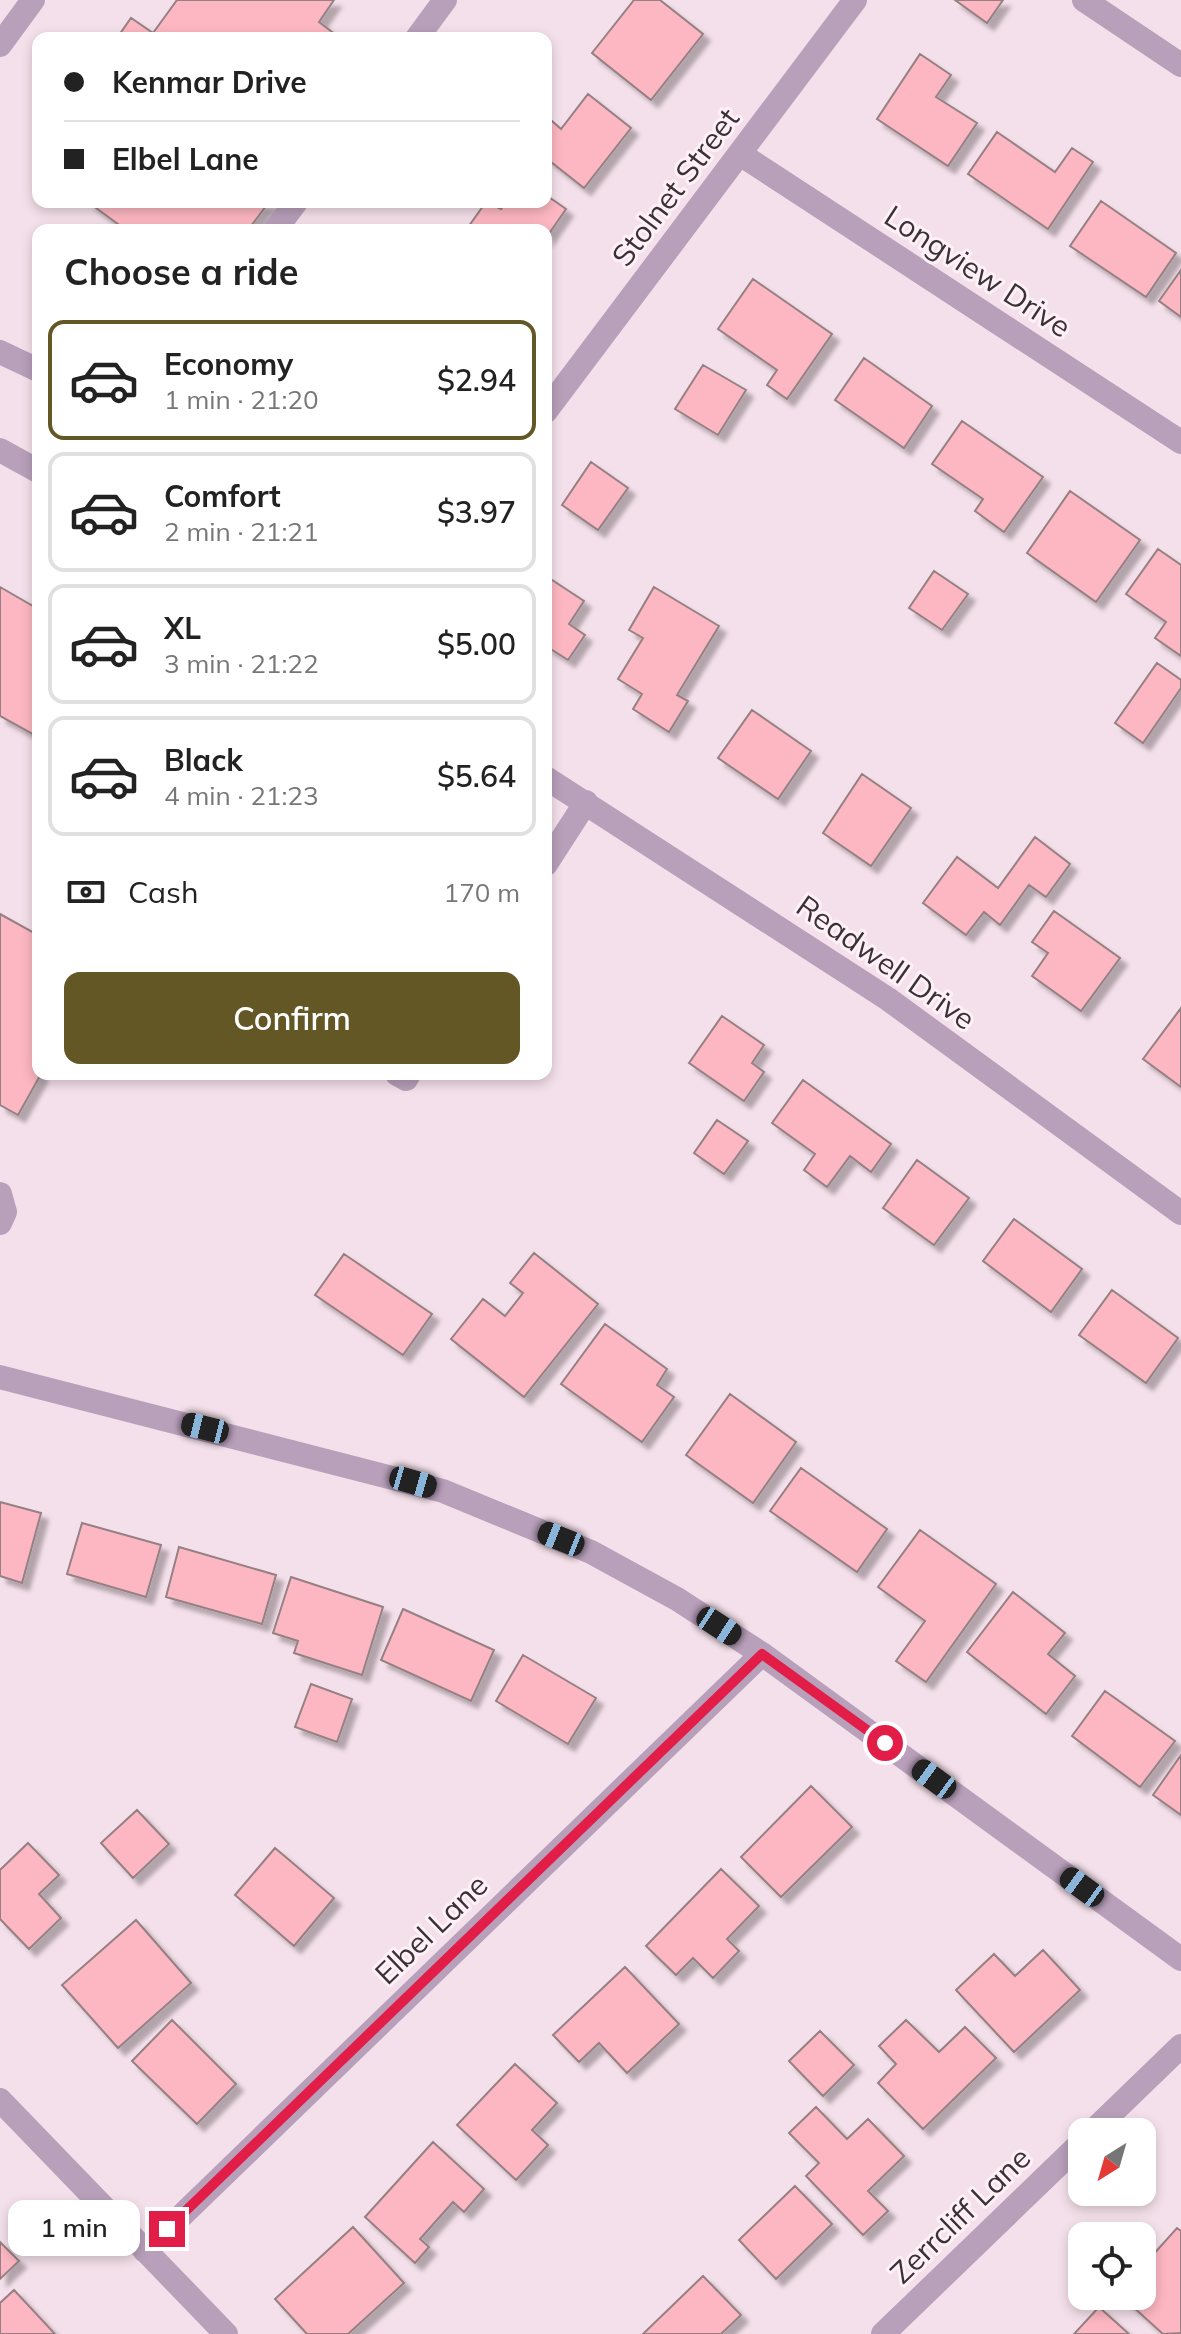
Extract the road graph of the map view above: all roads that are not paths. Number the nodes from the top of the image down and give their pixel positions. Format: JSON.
{"nodes":[{"id":1,"x":33,"y":0,"type":"edge"},
{"id":2,"x":445,"y":0,"type":"edge"},
{"id":3,"x":855,"y":0,"type":"edge"},
{"id":4,"x":1084,"y":0,"type":"edge"},
{"id":5,"x":421,"y":32,"type":"edge"},
{"id":6,"x":0,"y":45,"type":"edge"},
{"id":7,"x":1181,"y":65,"type":"edge"},
{"id":8,"x":740,"y":154,"type":"junction"},
{"id":9,"x":0,"y":352,"type":"edge"},
{"id":10,"x":32,"y":367,"type":"edge"},
{"id":11,"x":552,"y":403,"type":"edge"},
{"id":12,"x":1181,"y":442,"type":"edge"},
{"id":13,"x":0,"y":450,"type":"edge"},
{"id":14,"x":32,"y":468,"type":"edge"},
{"id":15,"x":552,"y":782,"type":"edge"},
{"id":16,"x":586,"y":802,"type":"junction"},
{"id":17,"x":552,"y":855,"type":"edge"},
{"id":18,"x":0,"y":1194,"type":"edge"},
{"id":19,"x":1181,"y":1213,"type":"edge"},
{"id":20,"x":0,"y":1223,"type":"edge"},
{"id":21,"x":0,"y":1377,"type":"edge"},
{"id":22,"x":762,"y":1654,"type":"junction"},
{"id":23,"x":1181,"y":1959,"type":"edge"},
{"id":24,"x":1181,"y":2046,"type":"edge"},
{"id":25,"x":0,"y":2100,"type":"edge"},
{"id":26,"x":1106,"y":2118,"type":"edge"},
{"id":27,"x":1068,"y":2156,"type":"edge"},
{"id":28,"x":145,"y":2251,"type":"junction"},
{"id":29,"x":226,"y":2334,"type":"edge"},
{"id":30,"x":883,"y":2334,"type":"edge"}],
"edges":[{"from":1,"to":6,"type":"street"},
{"from":2,"to":5,"type":"street"},
{"from":3,"to":8,"type":"street","name":"Stolnet Street"},
{"from":4,"to":7,"type":"street"},
{"from":8,"to":11,"type":"street","name":"Stolnet Street"},
{"from":8,"to":12,"type":"street","name":"Longview Drive"},
{"from":9,"to":10,"type":"street"},
{"from":13,"to":14,"type":"street"},
{"from":15,"to":16,"type":"street","name":"Readwell Drive"},
{"from":16,"to":17,"type":"street"},
{"from":16,"to":19,"type":"street","name":"Readwell Drive"},
{"from":18,"to":20,"type":"street"},
{"from":21,"to":22,"type":"street"},
{"from":22,"to":23,"type":"street"},
{"from":22,"to":28,"type":"street","name":"Elbel Lane"},
{"from":24,"to":26,"type":"street"},
{"from":25,"to":28,"type":"street"},
{"from":27,"to":30,"type":"street","name":"Zerrcliff Lane"},
{"from":28,"to":29,"type":"street"}]}
